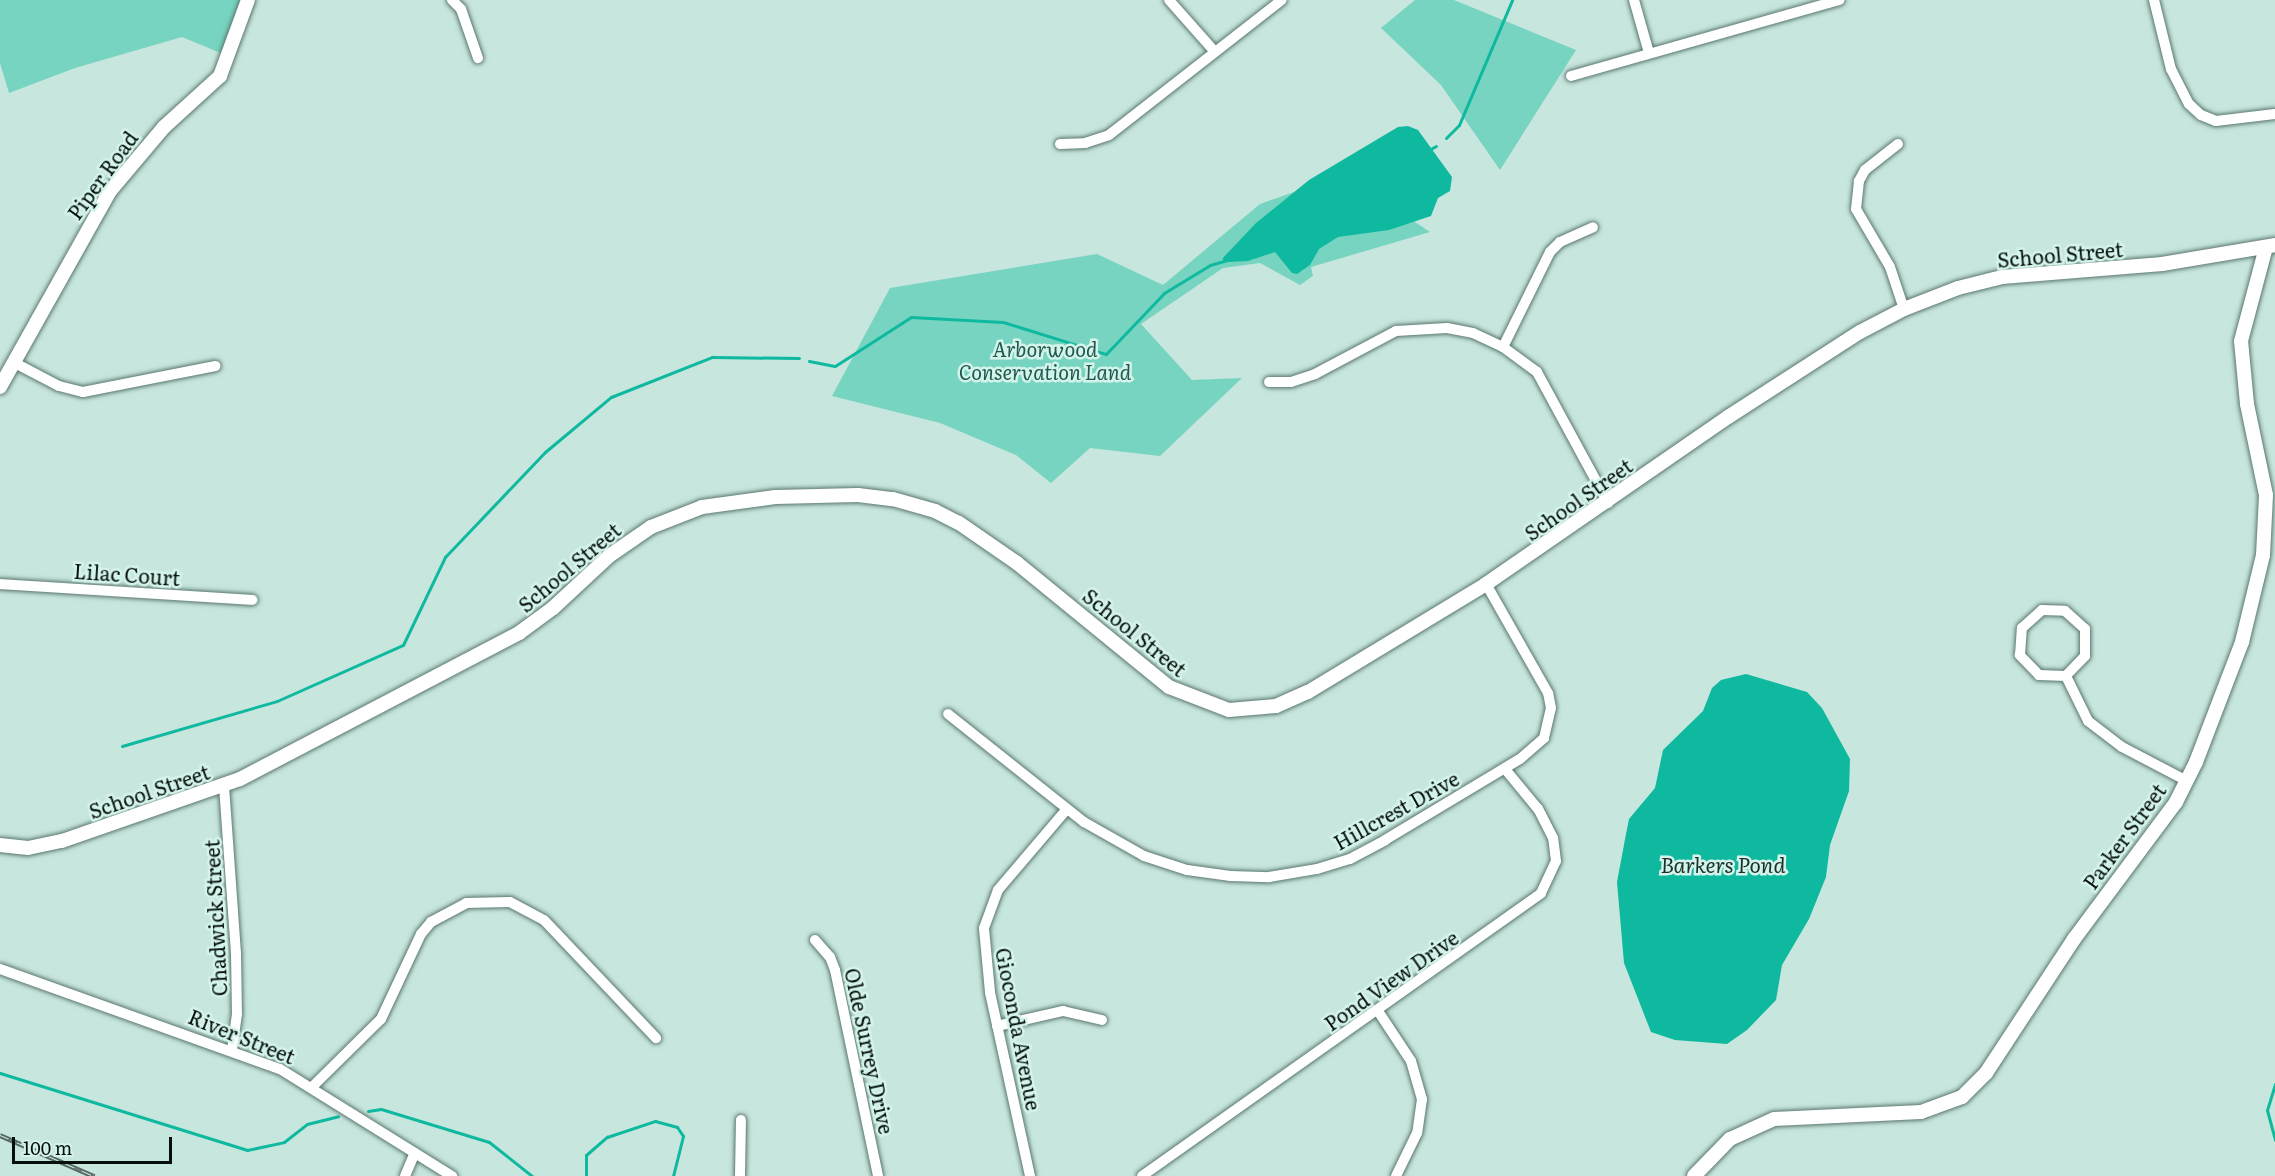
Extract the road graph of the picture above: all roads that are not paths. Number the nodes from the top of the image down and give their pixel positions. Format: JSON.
{"nodes":[{"id":1,"x":248,"y":0,"type":"edge"},
{"id":2,"x":452,"y":0,"type":"edge"},
{"id":3,"x":1169,"y":0,"type":"edge"},
{"id":4,"x":1282,"y":0,"type":"edge"},
{"id":5,"x":1634,"y":0,"type":"edge"},
{"id":6,"x":1839,"y":0,"type":"edge"},
{"id":7,"x":2154,"y":0,"type":"edge"},
{"id":8,"x":1215,"y":52,"type":"junction"},
{"id":9,"x":1649,"y":54,"type":"junction"},
{"id":10,"x":478,"y":58,"type":"dead end"},
{"id":11,"x":1571,"y":76,"type":"dead end"},
{"id":12,"x":2275,"y":114,"type":"edge"},
{"id":13,"x":1060,"y":144,"type":"dead end"},
{"id":14,"x":1898,"y":144,"type":"dead end"},
{"id":15,"x":1593,"y":227,"type":"dead end"},
{"id":16,"x":2270,"y":246,"type":"edge"},
{"id":17,"x":1904,"y":309,"type":"junction"},
{"id":18,"x":1503,"y":347,"type":"junction"},
{"id":19,"x":13,"y":362,"type":"junction"},
{"id":20,"x":214,"y":366,"type":"dead end"},
{"id":21,"x":1269,"y":382,"type":"dead end"},
{"id":22,"x":0,"y":387,"type":"edge"},
{"id":23,"x":1608,"y":502,"type":"junction"},
{"id":24,"x":0,"y":584,"type":"edge"},
{"id":25,"x":1486,"y":584,"type":"junction"},
{"id":26,"x":252,"y":600,"type":"dead end"},
{"id":27,"x":2066,"y":676,"type":"junction"},
{"id":28,"x":948,"y":714,"type":"dead end"},
{"id":29,"x":1505,"y":769,"type":"junction"},
{"id":30,"x":2187,"y":781,"type":"junction"},
{"id":31,"x":224,"y":786,"type":"junction"},
{"id":32,"x":1067,"y":809,"type":"junction"},
{"id":33,"x":0,"y":845,"type":"edge"},
{"id":34,"x":815,"y":940,"type":"dead end"},
{"id":35,"x":0,"y":969,"type":"edge"},
{"id":36,"x":1378,"y":1011,"type":"junction"},
{"id":37,"x":1102,"y":1020,"type":"dead end"},
{"id":38,"x":997,"y":1026,"type":"junction"},
{"id":39,"x":656,"y":1038,"type":"dead end"},
{"id":40,"x":232,"y":1048,"type":"junction"},
{"id":41,"x":312,"y":1087,"type":"junction"},
{"id":42,"x":741,"y":1120,"type":"dead end"},
{"id":43,"x":415,"y":1153,"type":"junction"},
{"id":44,"x":405,"y":1176,"type":"edge"},
{"id":45,"x":452,"y":1176,"type":"edge"},
{"id":46,"x":740,"y":1176,"type":"edge"},
{"id":47,"x":878,"y":1176,"type":"edge"},
{"id":48,"x":1030,"y":1176,"type":"edge"},
{"id":49,"x":1143,"y":1176,"type":"edge"},
{"id":50,"x":1396,"y":1176,"type":"edge"},
{"id":51,"x":1694,"y":1176,"type":"edge"}],
"edges":[{"from":1,"to":19,"type":"street","name":"Piper Road"},
{"from":2,"to":10,"type":"street"},
{"from":3,"to":8,"type":"street"},
{"from":4,"to":8,"type":"street"},
{"from":5,"to":9,"type":"street"},
{"from":6,"to":9,"type":"street"},
{"from":7,"to":12,"type":"street"},
{"from":8,"to":13,"type":"street"},
{"from":9,"to":11,"type":"street"},
{"from":14,"to":17,"type":"street"},
{"from":15,"to":18,"type":"street"},
{"from":16,"to":17,"type":"street","name":"School Street"},
{"from":16,"to":30,"type":"street","name":"Parker Street"},
{"from":17,"to":23,"type":"street","name":"School Street"},
{"from":18,"to":21,"type":"street"},
{"from":18,"to":23,"type":"street"},
{"from":19,"to":20,"type":"street"},
{"from":19,"to":22,"type":"street","name":"Piper Road"},
{"from":23,"to":25,"type":"street","name":"School Street"},
{"from":24,"to":26,"type":"street","name":"Lilac Court"},
{"from":25,"to":29,"type":"street","name":"Hillcrest Drive"},
{"from":25,"to":31,"type":"street","name":"School Street"},
{"from":27,"to":27,"type":"street"},
{"from":27,"to":30,"type":"street"},
{"from":28,"to":32,"type":"street","name":"Hillcrest Drive"},
{"from":29,"to":32,"type":"street","name":"Hillcrest Drive"},
{"from":29,"to":36,"type":"street","name":"Pond View Drive"},
{"from":30,"to":51,"type":"street","name":"Parker Street"},
{"from":31,"to":33,"type":"street","name":"School Street"},
{"from":31,"to":40,"type":"street","name":"Chadwick Street"},
{"from":32,"to":38,"type":"street","name":"Gioconda Avenue"},
{"from":34,"to":47,"type":"street","name":"Olde Surrey Drive"},
{"from":35,"to":40,"type":"street","name":"River Street"},
{"from":36,"to":49,"type":"street","name":"Pond View Drive"},
{"from":36,"to":50,"type":"street"},
{"from":37,"to":38,"type":"street"},
{"from":38,"to":48,"type":"street","name":"Gioconda Avenue"},
{"from":39,"to":41,"type":"street"},
{"from":40,"to":41,"type":"street","name":"River Street"},
{"from":41,"to":43,"type":"street","name":"River Street"},
{"from":42,"to":46,"type":"street"},
{"from":43,"to":44,"type":"street"},
{"from":43,"to":45,"type":"street","name":"River Street"}]}
